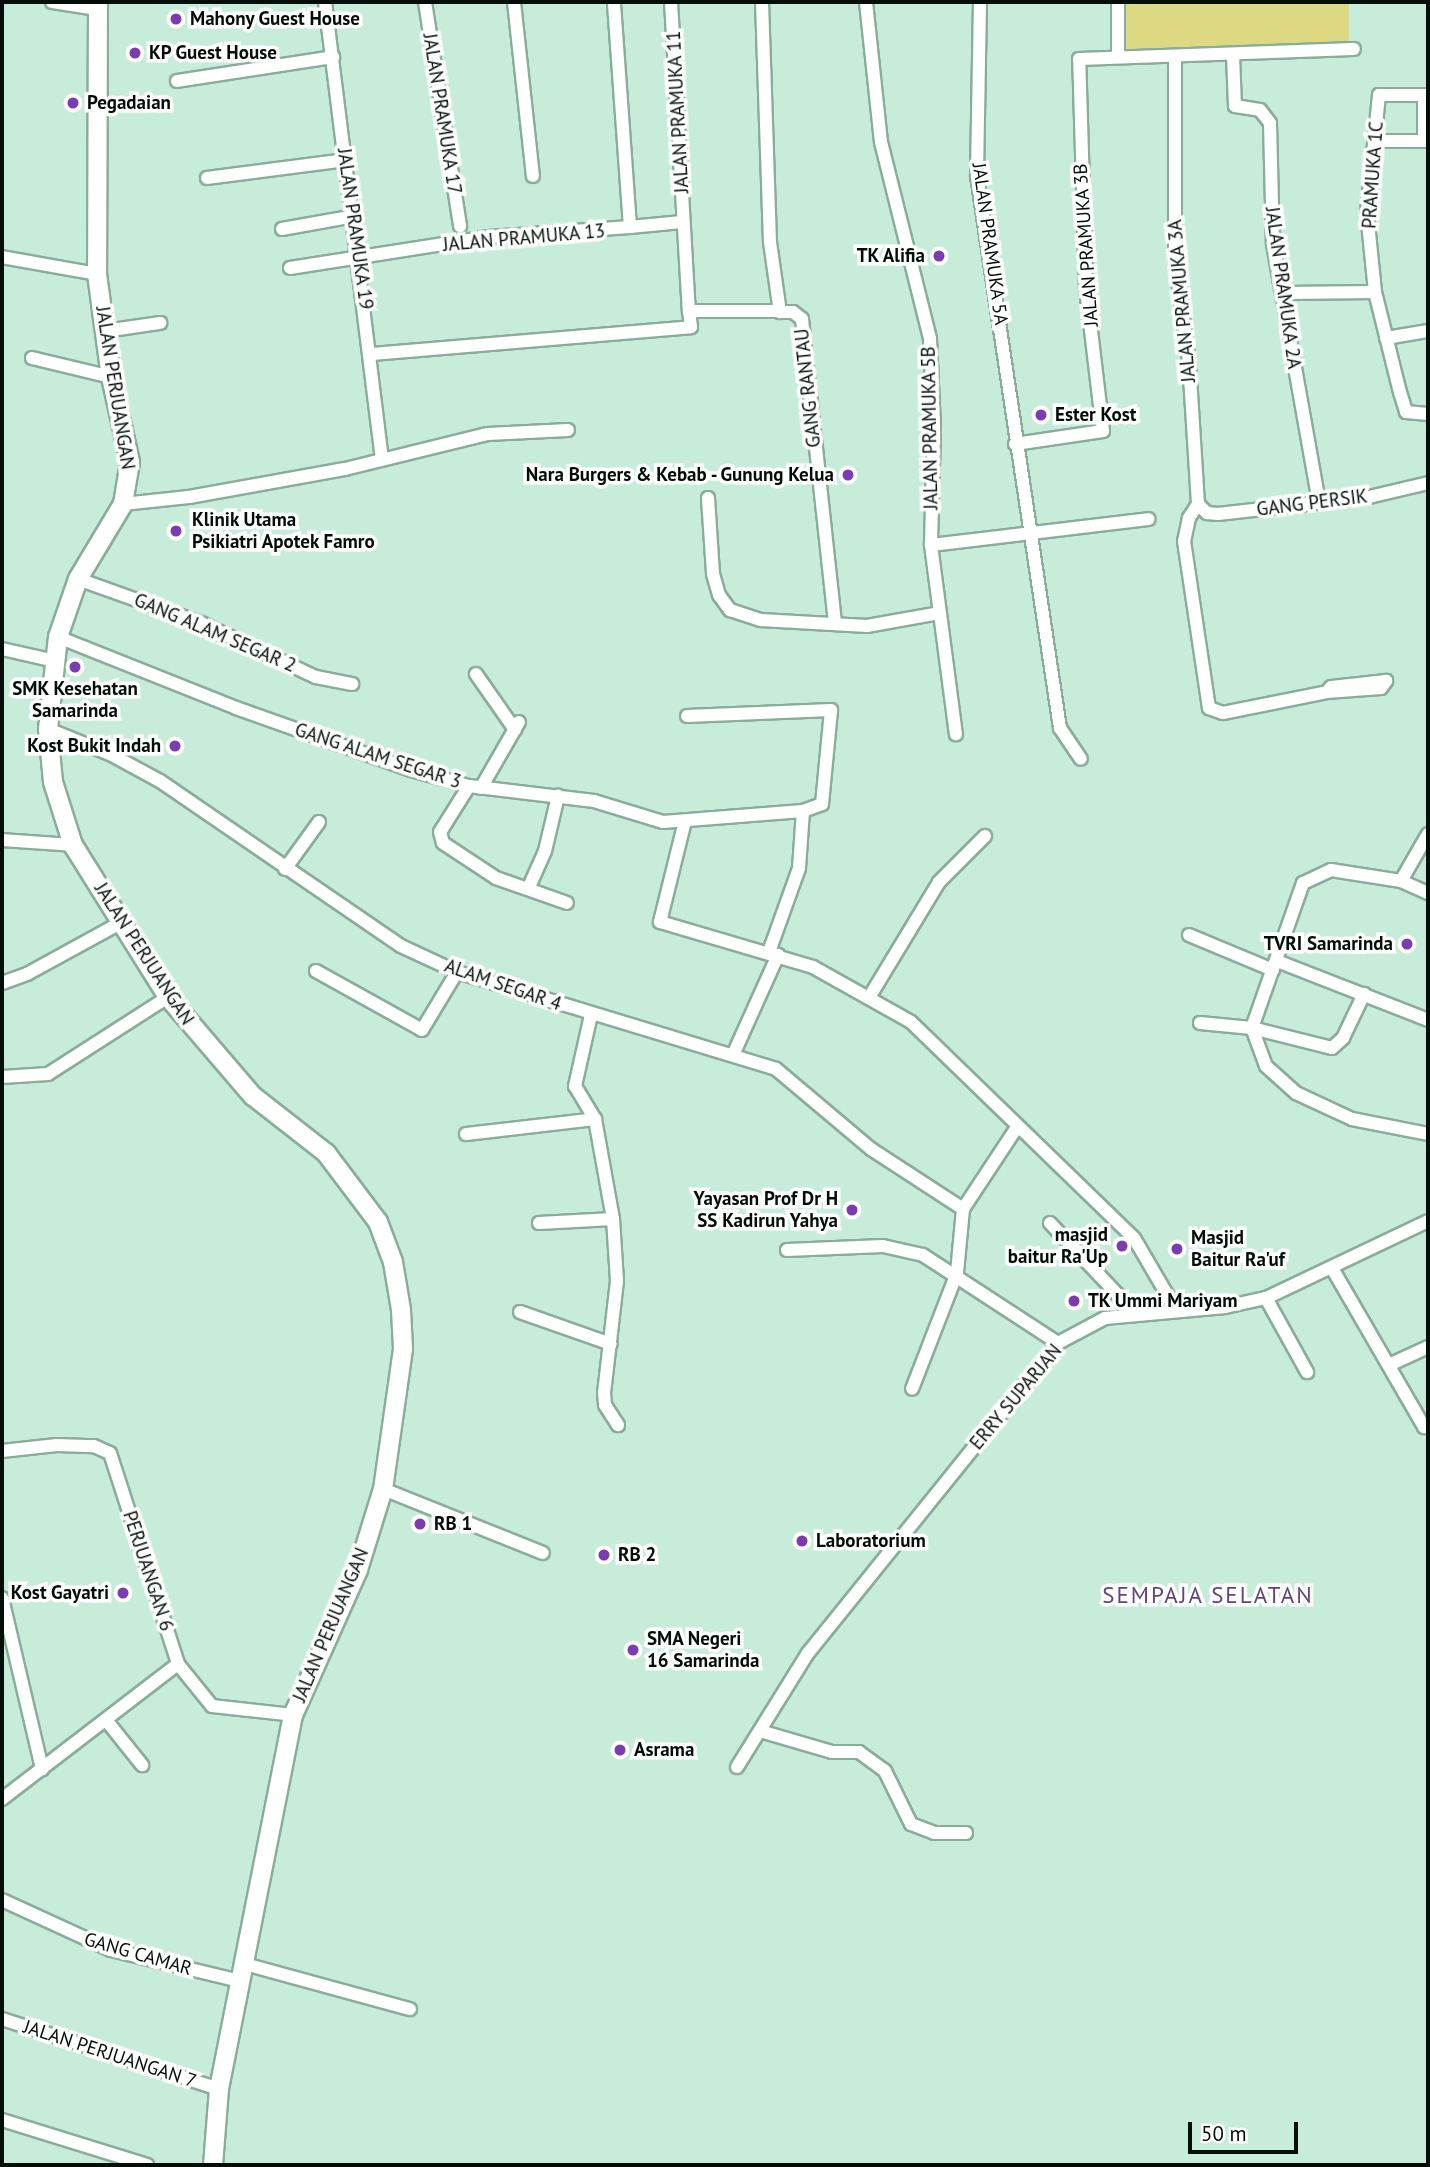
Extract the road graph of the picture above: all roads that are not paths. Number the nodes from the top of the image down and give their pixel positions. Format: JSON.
{"nodes":[{"id":1,"x":52,"y":2,"type":"edge"},
{"id":2,"x":324,"y":2,"type":"edge"},
{"id":3,"x":425,"y":2,"type":"edge"},
{"id":4,"x":514,"y":2,"type":"edge"},
{"id":5,"x":614,"y":2,"type":"edge"},
{"id":6,"x":671,"y":2,"type":"edge"},
{"id":7,"x":762,"y":2,"type":"edge"},
{"id":8,"x":866,"y":2,"type":"edge"},
{"id":9,"x":980,"y":2,"type":"edge"},
{"id":10,"x":1118,"y":2,"type":"edge"},
{"id":11,"x":98,"y":5,"type":"edge"},
{"id":12,"x":1354,"y":48,"type":"dead end"},
{"id":13,"x":1174,"y":55,"type":"junction"},
{"id":14,"x":1233,"y":55,"type":"junction"},
{"id":15,"x":1118,"y":56,"type":"junction"},
{"id":16,"x":332,"y":57,"type":"junction"},
{"id":17,"x":177,"y":81,"type":"dead end"},
{"id":18,"x":1426,"y":95,"type":"edge"},
{"id":19,"x":1375,"y":141,"type":"junction"},
{"id":20,"x":1426,"y":141,"type":"edge"},
{"id":21,"x":346,"y":160,"type":"junction"},
{"id":22,"x":533,"y":176,"type":"dead end"},
{"id":23,"x":208,"y":178,"type":"dead end"},
{"id":24,"x":354,"y":216,"type":"junction"},
{"id":25,"x":682,"y":222,"type":"junction"},
{"id":26,"x":460,"y":226,"type":"dead end"},
{"id":27,"x":630,"y":227,"type":"junction"},
{"id":28,"x":282,"y":229,"type":"dead end"},
{"id":29,"x":360,"y":256,"type":"junction"},
{"id":30,"x":2,"y":257,"type":"edge"},
{"id":31,"x":290,"y":268,"type":"dead end"},
{"id":32,"x":97,"y":274,"type":"junction"},
{"id":33,"x":1374,"y":292,"type":"junction"},
{"id":34,"x":1284,"y":293,"type":"junction"},
{"id":35,"x":689,"y":311,"type":"junction"},
{"id":36,"x":780,"y":311,"type":"junction"},
{"id":37,"x":160,"y":323,"type":"dead end"},
{"id":38,"x":105,"y":331,"type":"junction"},
{"id":39,"x":1428,"y":331,"type":"edge"},
{"id":40,"x":1386,"y":338,"type":"junction"},
{"id":41,"x":372,"y":354,"type":"junction"},
{"id":42,"x":32,"y":358,"type":"dead end"},
{"id":43,"x":111,"y":377,"type":"junction"},
{"id":44,"x":1428,"y":414,"type":"edge"},
{"id":45,"x":568,"y":430,"type":"dead end"},
{"id":46,"x":1015,"y":444,"type":"junction"},
{"id":47,"x":382,"y":458,"type":"junction"},
{"id":48,"x":1428,"y":483,"type":"edge"},
{"id":49,"x":708,"y":498,"type":"dead end"},
{"id":50,"x":1319,"y":503,"type":"junction"},
{"id":51,"x":123,"y":504,"type":"junction"},
{"id":52,"x":1198,"y":504,"type":"junction"},
{"id":53,"x":1148,"y":519,"type":"dead end"},
{"id":54,"x":1031,"y":535,"type":"junction"},
{"id":55,"x":931,"y":545,"type":"junction"},
{"id":56,"x":78,"y":579,"type":"junction"},
{"id":57,"x":939,"y":613,"type":"junction"},
{"id":58,"x":835,"y":623,"type":"junction"},
{"id":59,"x":58,"y":637,"type":"junction"},
{"id":60,"x":2,"y":649,"type":"edge"},
{"id":61,"x":55,"y":661,"type":"junction"},
{"id":62,"x":475,"y":674,"type":"dead end"},
{"id":63,"x":352,"y":684,"type":"dead end"},
{"id":64,"x":1327,"y":692,"type":"dead end"},
{"id":65,"x":687,"y":716,"type":"dead end"},
{"id":66,"x":48,"y":729,"type":"junction"},
{"id":67,"x":956,"y":734,"type":"dead end"},
{"id":68,"x":1081,"y":759,"type":"dead end"},
{"id":69,"x":475,"y":787,"type":"junction"},
{"id":70,"x":558,"y":796,"type":"junction"},
{"id":71,"x":803,"y":811,"type":"junction"},
{"id":72,"x":685,"y":821,"type":"junction"},
{"id":73,"x":319,"y":822,"type":"dead end"},
{"id":74,"x":985,"y":836,"type":"dead end"},
{"id":75,"x":2,"y":841,"type":"edge"},
{"id":76,"x":1426,"y":841,"type":"edge"},
{"id":77,"x":73,"y":845,"type":"junction"},
{"id":78,"x":285,"y":869,"type":"junction"},
{"id":79,"x":1401,"y":881,"type":"junction"},
{"id":80,"x":529,"y":887,"type":"junction"},
{"id":81,"x":1428,"y":893,"type":"edge"},
{"id":82,"x":567,"y":903,"type":"dead end"},
{"id":83,"x":122,"y":922,"type":"junction"},
{"id":84,"x":1189,"y":935,"type":"dead end"},
{"id":85,"x":774,"y":954,"type":"junction"},
{"id":86,"x":1275,"y":965,"type":"junction"},
{"id":87,"x":316,"y":971,"type":"dead end"},
{"id":88,"x":457,"y":972,"type":"junction"},
{"id":89,"x":2,"y":983,"type":"edge"},
{"id":90,"x":1364,"y":994,"type":"junction"},
{"id":91,"x":870,"y":996,"type":"junction"},
{"id":92,"x":168,"y":997,"type":"junction"},
{"id":93,"x":591,"y":1015,"type":"junction"},
{"id":94,"x":1428,"y":1020,"type":"edge"},
{"id":95,"x":1200,"y":1023,"type":"dead end"},
{"id":96,"x":1252,"y":1028,"type":"junction"},
{"id":97,"x":733,"y":1055,"type":"junction"},
{"id":98,"x":2,"y":1077,"type":"edge"},
{"id":99,"x":595,"y":1119,"type":"junction"},
{"id":100,"x":1017,"y":1127,"type":"junction"},
{"id":101,"x":466,"y":1134,"type":"dead end"},
{"id":102,"x":1428,"y":1134,"type":"edge"},
{"id":103,"x":964,"y":1212,"type":"junction"},
{"id":104,"x":614,"y":1219,"type":"junction"},
{"id":105,"x":1428,"y":1221,"type":"edge"},
{"id":106,"x":539,"y":1223,"type":"dead end"},
{"id":107,"x":1050,"y":1223,"type":"dead end"},
{"id":108,"x":787,"y":1250,"type":"dead end"},
{"id":109,"x":1332,"y":1268,"type":"junction"},
{"id":110,"x":957,"y":1273,"type":"junction"},
{"id":111,"x":1266,"y":1298,"type":"junction"},
{"id":112,"x":1176,"y":1310,"type":"junction"},
{"id":113,"x":520,"y":1312,"type":"dead end"},
{"id":114,"x":1136,"y":1314,"type":"junction"},
{"id":115,"x":1058,"y":1343,"type":"junction"},
{"id":116,"x":611,"y":1344,"type":"junction"},
{"id":117,"x":1428,"y":1347,"type":"edge"},
{"id":118,"x":1389,"y":1365,"type":"junction"},
{"id":119,"x":1307,"y":1372,"type":"dead end"},
{"id":120,"x":912,"y":1389,"type":"dead end"},
{"id":121,"x":618,"y":1425,"type":"dead end"},
{"id":122,"x":1426,"y":1426,"type":"edge"},
{"id":123,"x":2,"y":1451,"type":"edge"},
{"id":124,"x":383,"y":1489,"type":"junction"},
{"id":125,"x":543,"y":1553,"type":"dead end"},
{"id":126,"x":2,"y":1598,"type":"edge"},
{"id":127,"x":178,"y":1664,"type":"junction"},
{"id":128,"x":293,"y":1715,"type":"junction"},
{"id":129,"x":106,"y":1720,"type":"junction"},
{"id":130,"x":760,"y":1731,"type":"junction"},
{"id":131,"x":142,"y":1765,"type":"dead end"},
{"id":132,"x":737,"y":1768,"type":"dead end"},
{"id":133,"x":42,"y":1769,"type":"junction"},
{"id":134,"x":2,"y":1799,"type":"edge"},
{"id":135,"x":966,"y":1833,"type":"dead end"},
{"id":136,"x":2,"y":1900,"type":"edge"},
{"id":137,"x":243,"y":1973,"type":"junction"},
{"id":138,"x":410,"y":2009,"type":"dead end"},
{"id":139,"x":2,"y":2019,"type":"edge"},
{"id":140,"x":219,"y":2089,"type":"junction"},
{"id":141,"x":2,"y":2120,"type":"edge"},
{"id":142,"x":147,"y":2165,"type":"edge"},
{"id":143,"x":213,"y":2165,"type":"edge"}],
"edges":[{"from":1,"to":11,"type":"street"},
{"from":2,"to":16,"type":"street","name":"JALAN PRAMUKA 19"},
{"from":3,"to":26,"type":"street","name":"JALAN PRAMUKA 17"},
{"from":4,"to":22,"type":"street"},
{"from":5,"to":27,"type":"street","name":"JALAN PRAMUKA 13"},
{"from":6,"to":25,"type":"street","name":"JALAN PRAMUKA 11"},
{"from":7,"to":36,"type":"street","name":"GANG RANTAU"},
{"from":8,"to":55,"type":"street","name":"JALAN PRAMUKA 5B"},
{"from":9,"to":46,"type":"street","name":"JALAN PRAMUKA 5A"},
{"from":10,"to":15,"type":"street"},
{"from":11,"to":32,"type":"street","name":"JALAN PERJUANGAN"},
{"from":12,"to":14,"type":"street"},
{"from":13,"to":14,"type":"street"},
{"from":13,"to":15,"type":"street"},
{"from":13,"to":52,"type":"street","name":"JALAN PRAMUKA 3A"},
{"from":14,"to":34,"type":"street","name":"JALAN PRAMUKA 2A"},
{"from":15,"to":46,"type":"street","name":"JALAN PRAMUKA 3B"},
{"from":16,"to":17,"type":"street"},
{"from":16,"to":21,"type":"street","name":"JALAN PRAMUKA 19"},
{"from":18,"to":19,"type":"street","name":"PRAMUKA 1C"},
{"from":18,"to":20,"type":"street"},
{"from":19,"to":20,"type":"street"},
{"from":19,"to":33,"type":"street","name":"PRAMUKA 1C"},
{"from":21,"to":23,"type":"street"},
{"from":21,"to":24,"type":"street","name":"JALAN PRAMUKA 19"},
{"from":24,"to":28,"type":"street"},
{"from":24,"to":29,"type":"street","name":"JALAN PRAMUKA 19"},
{"from":25,"to":27,"type":"street"},
{"from":25,"to":35,"type":"street","name":"JALAN PRAMUKA 11"},
{"from":27,"to":29,"type":"street","name":"JALAN PRAMUKA 13"},
{"from":29,"to":31,"type":"street","name":"JALAN PRAMUKA 13"},
{"from":29,"to":41,"type":"street","name":"JALAN PRAMUKA 19"},
{"from":30,"to":32,"type":"street"},
{"from":32,"to":38,"type":"street","name":"JALAN PERJUANGAN"},
{"from":33,"to":34,"type":"street"},
{"from":33,"to":40,"type":"street","name":"PRAMUKA 1C"},
{"from":34,"to":50,"type":"street","name":"JALAN PRAMUKA 2A"},
{"from":35,"to":36,"type":"street"},
{"from":35,"to":41,"type":"street","name":"JALAN PRAMUKA 11"},
{"from":36,"to":58,"type":"street","name":"GANG RANTAU"},
{"from":37,"to":38,"type":"street"},
{"from":38,"to":43,"type":"street","name":"JALAN PERJUANGAN"},
{"from":39,"to":40,"type":"street"},
{"from":40,"to":44,"type":"street","name":"PRAMUKA 1C"},
{"from":41,"to":47,"type":"street","name":"JALAN PRAMUKA 19"},
{"from":42,"to":43,"type":"street"},
{"from":43,"to":51,"type":"street","name":"JALAN PERJUANGAN"},
{"from":45,"to":47,"type":"street"},
{"from":46,"to":54,"type":"street","name":"JALAN PRAMUKA 5A"},
{"from":47,"to":51,"type":"street"},
{"from":48,"to":50,"type":"street","name":"GANG PERSIK"},
{"from":49,"to":58,"type":"street"},
{"from":50,"to":52,"type":"street","name":"GANG PERSIK"},
{"from":51,"to":56,"type":"street","name":"JALAN PERJUANGAN"},
{"from":52,"to":64,"type":"street"},
{"from":53,"to":54,"type":"street"},
{"from":54,"to":55,"type":"street"},
{"from":54,"to":68,"type":"street","name":"JALAN PRAMUKA 5A"},
{"from":55,"to":57,"type":"street","name":"JALAN PRAMUKA 5B"},
{"from":56,"to":59,"type":"street","name":"JALAN PERJUANGAN"},
{"from":56,"to":63,"type":"street","name":"GANG ALAM SEGAR 2"},
{"from":57,"to":58,"type":"street"},
{"from":57,"to":67,"type":"street","name":"JALAN PRAMUKA 5B"},
{"from":59,"to":61,"type":"street","name":"JALAN PERJUANGAN"},
{"from":59,"to":69,"type":"street","name":"GANG ALAM SEGAR 3"},
{"from":60,"to":61,"type":"street"},
{"from":61,"to":66,"type":"street","name":"JALAN PERJUANGAN"},
{"from":62,"to":69,"type":"street"},
{"from":65,"to":71,"type":"street"},
{"from":66,"to":77,"type":"street","name":"JALAN PERJUANGAN"},
{"from":66,"to":78,"type":"street","name":"ALAM SEGAR 4"},
{"from":69,"to":70,"type":"street","name":"GANG ALAM SEGAR 3"},
{"from":69,"to":80,"type":"street"},
{"from":70,"to":72,"type":"street","name":"GANG ALAM SEGAR 3"},
{"from":70,"to":80,"type":"street"},
{"from":71,"to":72,"type":"street","name":"GANG ALAM SEGAR 3"},
{"from":71,"to":85,"type":"street"},
{"from":72,"to":85,"type":"street"},
{"from":73,"to":78,"type":"street"},
{"from":74,"to":91,"type":"street"},
{"from":75,"to":77,"type":"street"},
{"from":76,"to":79,"type":"street"},
{"from":77,"to":83,"type":"street","name":"JALAN PERJUANGAN"},
{"from":78,"to":88,"type":"street","name":"ALAM SEGAR 4"},
{"from":79,"to":81,"type":"street"},
{"from":79,"to":86,"type":"street"},
{"from":80,"to":82,"type":"street"},
{"from":83,"to":89,"type":"street"},
{"from":83,"to":92,"type":"street","name":"JALAN PERJUANGAN"},
{"from":84,"to":86,"type":"street"},
{"from":85,"to":91,"type":"street"},
{"from":85,"to":97,"type":"street"},
{"from":86,"to":90,"type":"street"},
{"from":86,"to":96,"type":"street"},
{"from":87,"to":88,"type":"street"},
{"from":88,"to":93,"type":"street","name":"ALAM SEGAR 4"},
{"from":90,"to":94,"type":"street"},
{"from":90,"to":96,"type":"street"},
{"from":91,"to":100,"type":"street"},
{"from":92,"to":98,"type":"street"},
{"from":92,"to":124,"type":"street","name":"JALAN PERJUANGAN"},
{"from":93,"to":97,"type":"street","name":"ALAM SEGAR 4"},
{"from":93,"to":99,"type":"street"},
{"from":95,"to":96,"type":"street"},
{"from":96,"to":102,"type":"street"},
{"from":97,"to":103,"type":"street","name":"ALAM SEGAR 4"},
{"from":99,"to":101,"type":"street"},
{"from":99,"to":104,"type":"street"},
{"from":100,"to":103,"type":"street"},
{"from":100,"to":112,"type":"street"},
{"from":103,"to":110,"type":"street"},
{"from":104,"to":106,"type":"street"},
{"from":104,"to":116,"type":"street"},
{"from":105,"to":109,"type":"street","name":"ERRY SUPARJAN"},
{"from":107,"to":114,"type":"street"},
{"from":108,"to":110,"type":"street"},
{"from":109,"to":111,"type":"street","name":"ERRY SUPARJAN"},
{"from":109,"to":118,"type":"street"},
{"from":110,"to":115,"type":"street"},
{"from":110,"to":120,"type":"street"},
{"from":111,"to":112,"type":"street","name":"ERRY SUPARJAN"},
{"from":111,"to":119,"type":"street"},
{"from":112,"to":114,"type":"street","name":"ERRY SUPARJAN"},
{"from":113,"to":116,"type":"street"},
{"from":114,"to":115,"type":"street","name":"ERRY SUPARJAN"},
{"from":115,"to":130,"type":"street","name":"ERRY SUPARJAN"},
{"from":116,"to":121,"type":"street"},
{"from":117,"to":118,"type":"street"},
{"from":118,"to":122,"type":"street"},
{"from":123,"to":127,"type":"street","name":"PERJUANGAN 6"},
{"from":124,"to":125,"type":"street"},
{"from":124,"to":128,"type":"street","name":"JALAN PERJUANGAN"},
{"from":126,"to":133,"type":"street"},
{"from":127,"to":128,"type":"street","name":"PERJUANGAN 6"},
{"from":127,"to":129,"type":"street"},
{"from":128,"to":137,"type":"street","name":"JALAN PERJUANGAN"},
{"from":129,"to":131,"type":"street"},
{"from":129,"to":133,"type":"street"},
{"from":130,"to":132,"type":"street","name":"ERRY SUPARJAN"},
{"from":130,"to":135,"type":"street"},
{"from":133,"to":134,"type":"street"},
{"from":136,"to":137,"type":"street","name":"GANG CAMAR"},
{"from":137,"to":138,"type":"street","name":"GANG CAMAR"},
{"from":137,"to":140,"type":"street","name":"JALAN PERJUANGAN"},
{"from":139,"to":140,"type":"street","name":"JALAN PERJUANGAN 7"},
{"from":140,"to":143,"type":"street","name":"JALAN PERJUANGAN"},
{"from":141,"to":142,"type":"street"}]}
